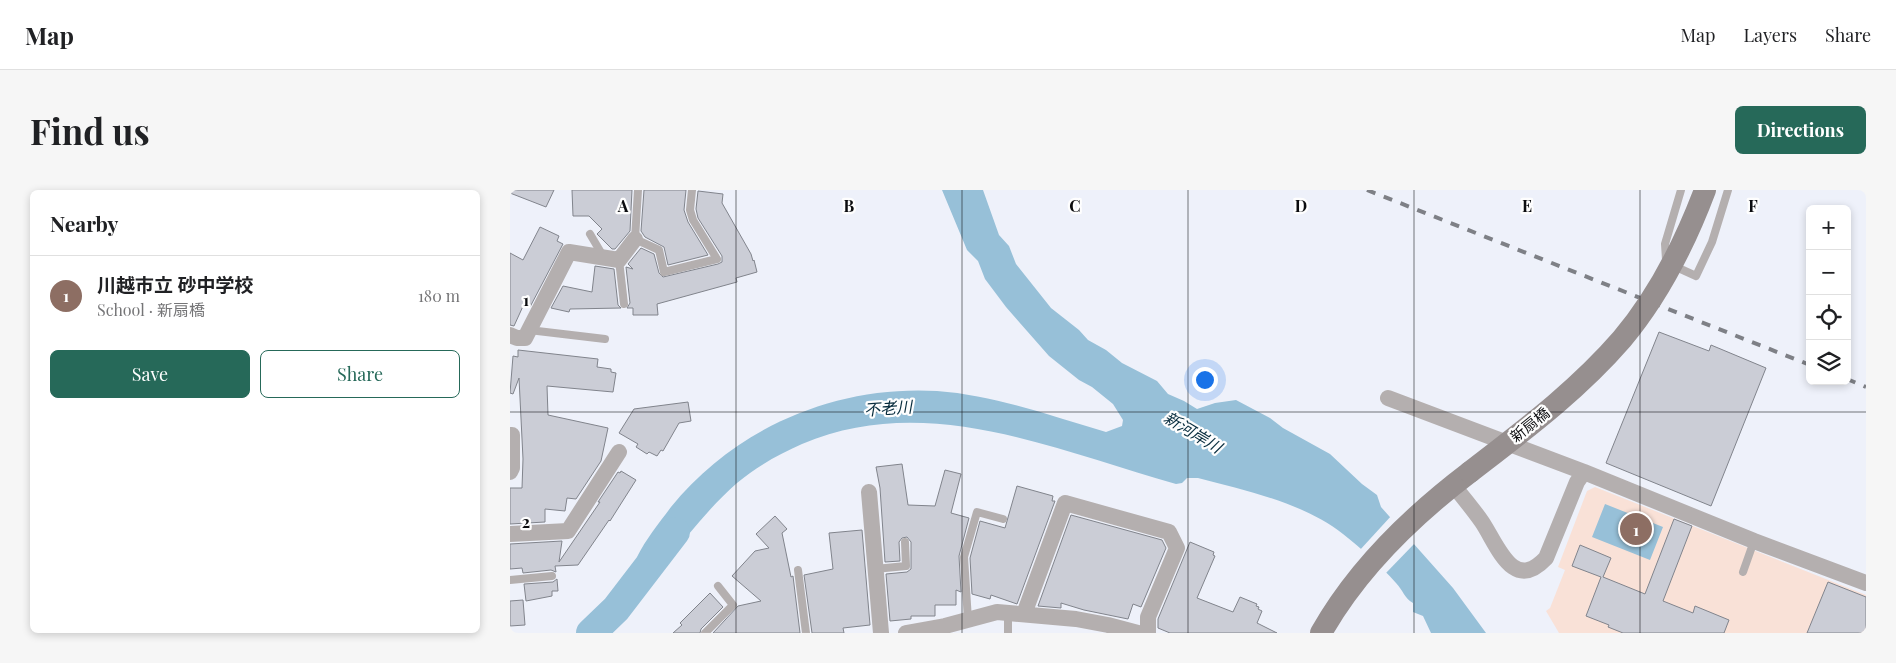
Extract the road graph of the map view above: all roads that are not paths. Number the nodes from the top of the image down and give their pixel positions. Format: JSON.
{"nodes":[{"id":1,"x":638,"y":190,"type":"edge"},
{"id":2,"x":692,"y":190,"type":"edge"},
{"id":3,"x":1681,"y":190,"type":"edge"},
{"id":4,"x":1705,"y":190,"type":"edge"},
{"id":5,"x":1728,"y":190,"type":"edge"},
{"id":6,"x":590,"y":234,"type":"dead end"},
{"id":7,"x":635,"y":239,"type":"junction"},
{"id":8,"x":611,"y":259,"type":"junction"},
{"id":9,"x":624,"y":304,"type":"dead end"},
{"id":10,"x":529,"y":330,"type":"junction"},
{"id":11,"x":510,"y":335,"type":"edge"},
{"id":12,"x":605,"y":339,"type":"dead end"},
{"id":13,"x":1388,"y":398,"type":"dead end"},
{"id":14,"x":510,"y":434,"type":"edge"},
{"id":15,"x":619,"y":452,"type":"dead end"},
{"id":16,"x":510,"y":472,"type":"edge"},
{"id":17,"x":1584,"y":472,"type":"junction"},
{"id":18,"x":1461,"y":478,"type":"junction"},
{"id":19,"x":869,"y":492,"type":"dead end"},
{"id":20,"x":1003,"y":519,"type":"dead end"},
{"id":21,"x":510,"y":534,"type":"edge"},
{"id":22,"x":1754,"y":541,"type":"junction"},
{"id":23,"x":905,"y":542,"type":"dead end"},
{"id":24,"x":875,"y":569,"type":"junction"},
{"id":25,"x":798,"y":570,"type":"dead end"},
{"id":26,"x":1743,"y":572,"type":"dead end"},
{"id":27,"x":552,"y":576,"type":"dead end"},
{"id":28,"x":510,"y":580,"type":"edge"},
{"id":29,"x":1866,"y":583,"type":"edge"},
{"id":30,"x":718,"y":586,"type":"dead end"},
{"id":31,"x":1016,"y":614,"type":"junction"},
{"id":32,"x":968,"y":620,"type":"junction"},
{"id":33,"x":1076,"y":626,"type":"edge"},
{"id":34,"x":1325,"y":626,"type":"edge"},
{"id":35,"x":705,"y":633,"type":"edge"},
{"id":36,"x":806,"y":633,"type":"edge"},
{"id":37,"x":881,"y":633,"type":"edge"},
{"id":38,"x":906,"y":633,"type":"edge"},
{"id":39,"x":1008,"y":633,"type":"edge"},
{"id":40,"x":1138,"y":633,"type":"edge"},
{"id":41,"x":1148,"y":633,"type":"edge"}],
"edges":[{"from":1,"to":7,"type":"lane"},
{"from":2,"to":7,"type":"lane"},
{"from":3,"to":5,"type":"lane"},
{"from":4,"to":18,"type":"street","name":"新扇橋","bridge":true},
{"from":6,"to":8,"type":"lane"},
{"from":7,"to":8,"type":"street"},
{"from":8,"to":9,"type":"lane"},
{"from":8,"to":10,"type":"street"},
{"from":10,"to":11,"type":"street"},
{"from":10,"to":12,"type":"lane"},
{"from":13,"to":17,"type":"street"},
{"from":14,"to":16,"type":"street"},
{"from":15,"to":21,"type":"street"},
{"from":17,"to":18,"type":"street"},
{"from":17,"to":22,"type":"street"},
{"from":18,"to":34,"type":"street","name":"新扇橋"},
{"from":19,"to":24,"type":"street"},
{"from":20,"to":32,"type":"lane"},
{"from":22,"to":26,"type":"lane"},
{"from":22,"to":29,"type":"street"},
{"from":23,"to":24,"type":"lane"},
{"from":24,"to":37,"type":"street"},
{"from":25,"to":36,"type":"lane"},
{"from":27,"to":28,"type":"lane"},
{"from":30,"to":35,"type":"lane"},
{"from":31,"to":32,"type":"street"},
{"from":31,"to":33,"type":"street"},
{"from":31,"to":39,"type":"lane"},
{"from":31,"to":41,"type":"street"},
{"from":32,"to":38,"type":"street"},
{"from":33,"to":40,"type":"street"}]}
